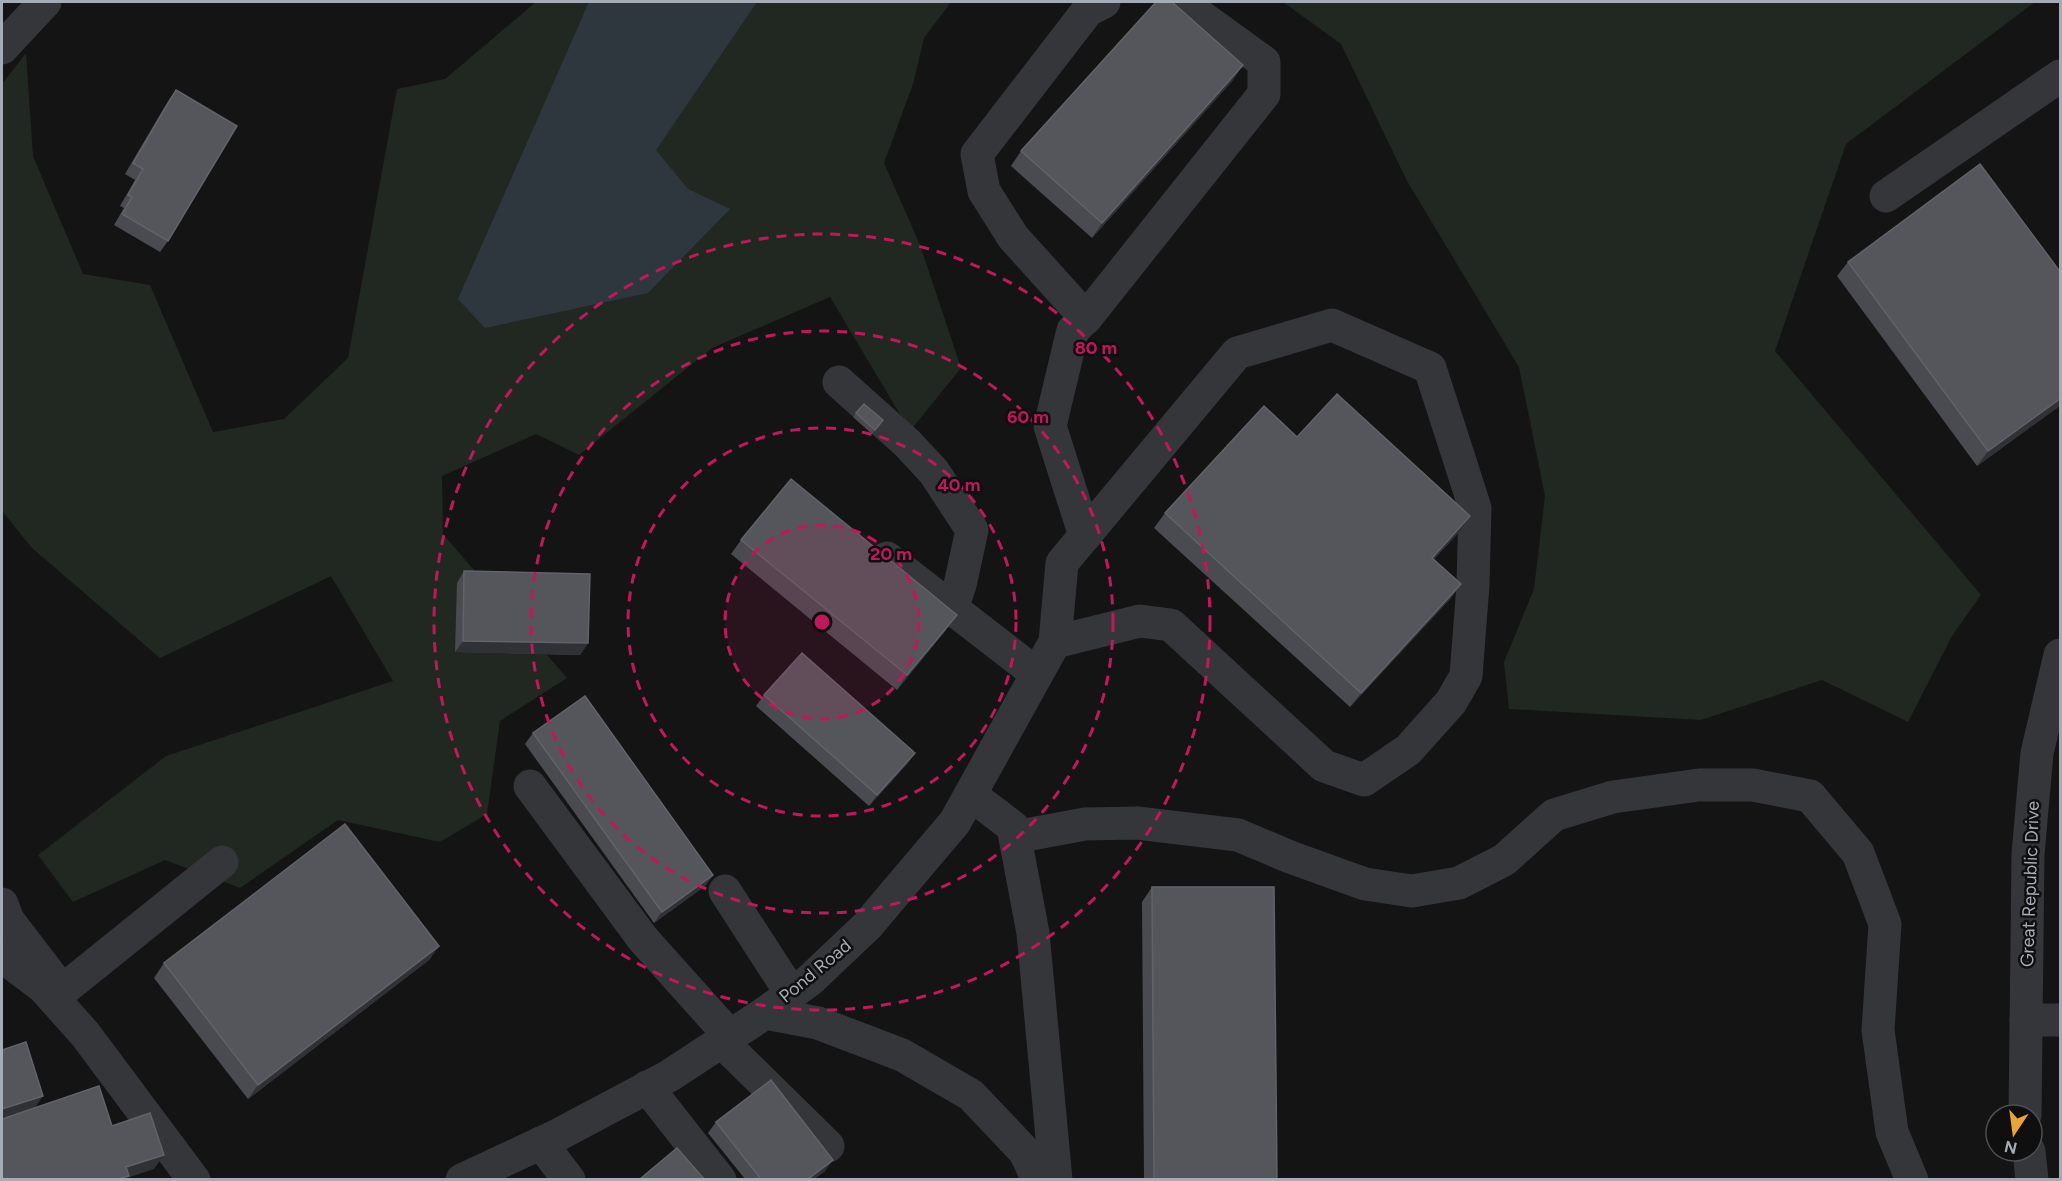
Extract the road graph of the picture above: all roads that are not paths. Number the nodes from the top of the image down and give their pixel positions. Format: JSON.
{"nodes":[{"id":1,"x":45,"y":2,"type":"edge"},
{"id":2,"x":1104,"y":2,"type":"edge"},
{"id":3,"x":1181,"y":2,"type":"edge"},
{"id":4,"x":2,"y":48,"type":"edge"},
{"id":5,"x":2061,"y":76,"type":"edge"},
{"id":6,"x":1886,"y":196,"type":"dead end"},
{"id":7,"x":1086,"y":318,"type":"junction"},
{"id":8,"x":839,"y":382,"type":"dead end"},
{"id":9,"x":1085,"y":536,"type":"junction"},
{"id":10,"x":886,"y":558,"type":"edge"},
{"id":11,"x":952,"y":608,"type":"junction"},
{"id":12,"x":1054,"y":642,"type":"junction"},
{"id":13,"x":2059,"y":661,"type":"edge"},
{"id":14,"x":1037,"y":674,"type":"junction"},
{"id":15,"x":530,"y":786,"type":"dead end"},
{"id":16,"x":971,"y":795,"type":"junction"},
{"id":17,"x":1015,"y":837,"type":"junction"},
{"id":18,"x":222,"y":862,"type":"dead end"},
{"id":19,"x":725,"y":891,"type":"dead end"},
{"id":20,"x":2,"y":904,"type":"edge"},
{"id":21,"x":2,"y":956,"type":"edge"},
{"id":22,"x":791,"y":993,"type":"junction"},
{"id":23,"x":57,"y":994,"type":"junction"},
{"id":24,"x":765,"y":1013,"type":"junction"},
{"id":25,"x":2026,"y":1020,"type":"junction"},
{"id":26,"x":2061,"y":1020,"type":"edge"},
{"id":27,"x":726,"y":1038,"type":"junction"},
{"id":28,"x":647,"y":1087,"type":"junction"},
{"id":29,"x":2025,"y":1103,"type":"edge"},
{"id":30,"x":541,"y":1143,"type":"junction"},
{"id":31,"x":828,"y":1146,"type":"dead end"},
{"id":32,"x":2030,"y":1163,"type":"edge"},
{"id":33,"x":194,"y":1179,"type":"edge"},
{"id":34,"x":462,"y":1179,"type":"edge"},
{"id":35,"x":569,"y":1179,"type":"edge"},
{"id":36,"x":720,"y":1179,"type":"edge"},
{"id":37,"x":1038,"y":1179,"type":"edge"},
{"id":38,"x":1056,"y":1179,"type":"edge"},
{"id":39,"x":1912,"y":1179,"type":"edge"},
{"id":40,"x":2032,"y":1179,"type":"edge"}],
"edges":[{"from":1,"to":4,"type":"street"},
{"from":2,"to":7,"type":"street"},
{"from":3,"to":7,"type":"street"},
{"from":5,"to":6,"type":"street"},
{"from":7,"to":9,"type":"street"},
{"from":8,"to":11,"type":"street"},
{"from":9,"to":12,"type":"street"},
{"from":9,"to":12,"type":"street"},
{"from":10,"to":11,"type":"street"},
{"from":11,"to":14,"type":"street"},
{"from":12,"to":14,"type":"street","name":"Pond Road"},
{"from":13,"to":25,"type":"street","name":"Great Republic Drive"},
{"from":14,"to":16,"type":"street","name":"Pond Road"},
{"from":15,"to":27,"type":"street"},
{"from":16,"to":17,"type":"street"},
{"from":16,"to":22,"type":"street","name":"Pond Road"},
{"from":17,"to":38,"type":"street"},
{"from":17,"to":39,"type":"street"},
{"from":18,"to":23,"type":"street"},
{"from":19,"to":22,"type":"street"},
{"from":20,"to":23,"type":"street"},
{"from":21,"to":23,"type":"street"},
{"from":22,"to":24,"type":"street","name":"Pond Road"},
{"from":23,"to":33,"type":"street"},
{"from":24,"to":27,"type":"street","name":"Pond Road"},
{"from":24,"to":37,"type":"street"},
{"from":25,"to":26,"type":"street"},
{"from":25,"to":29,"type":"street","name":"Great Republic Drive"},
{"from":27,"to":28,"type":"street","name":"Pond Road"},
{"from":27,"to":31,"type":"street"},
{"from":28,"to":30,"type":"street","name":"Pond Road"},
{"from":28,"to":36,"type":"street"},
{"from":30,"to":34,"type":"street","name":"Pond Road"},
{"from":30,"to":35,"type":"street"},
{"from":32,"to":40,"type":"street"}]}
